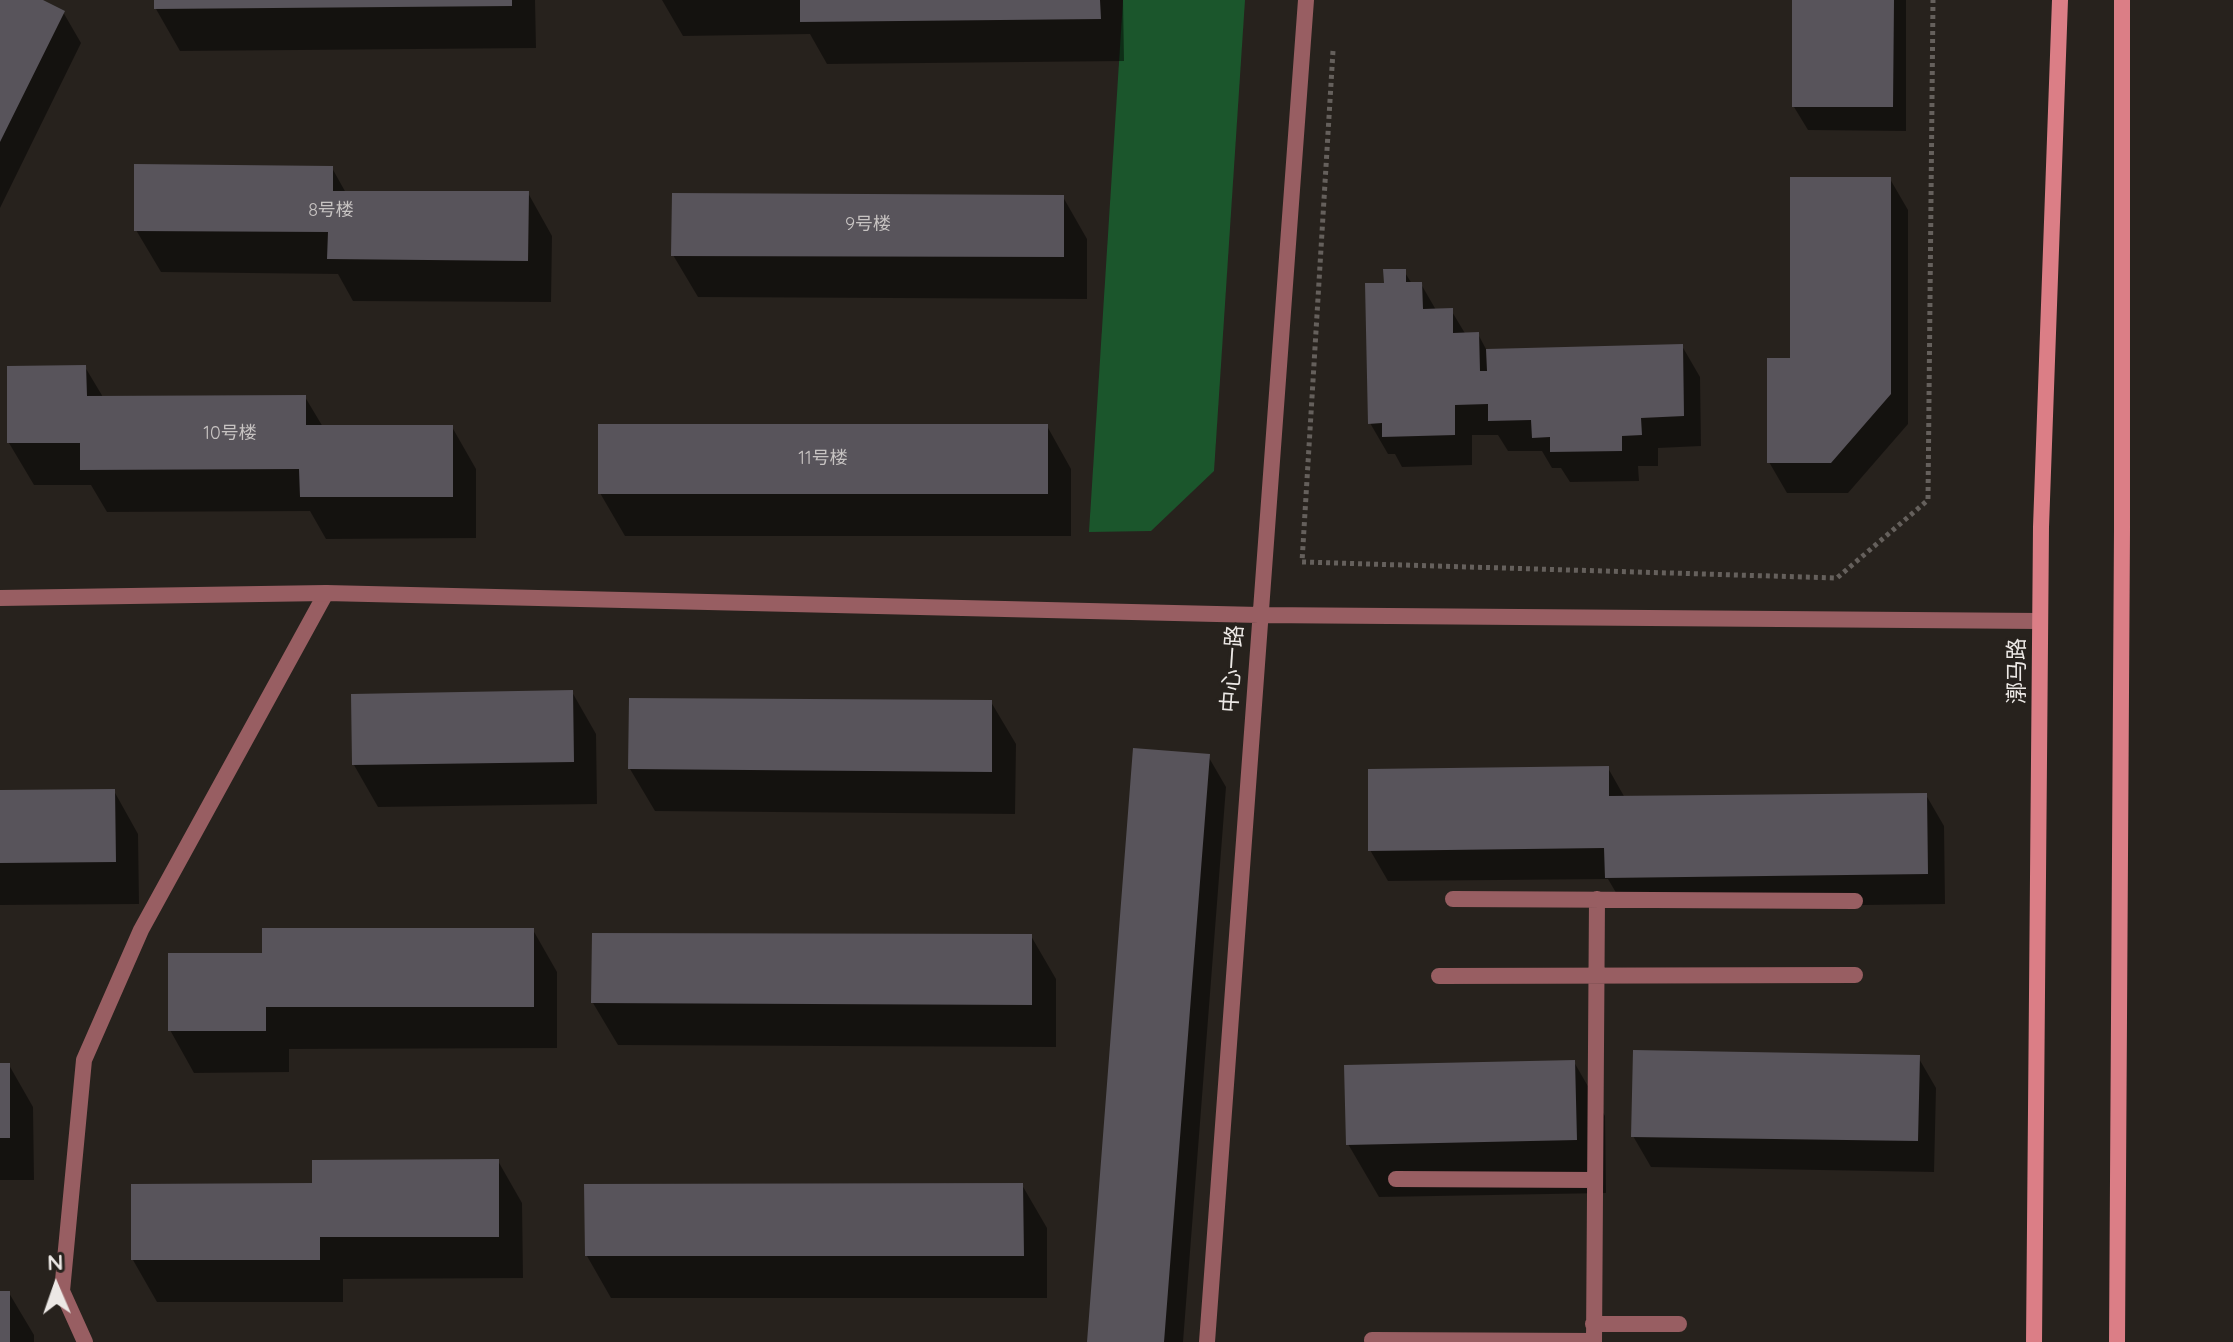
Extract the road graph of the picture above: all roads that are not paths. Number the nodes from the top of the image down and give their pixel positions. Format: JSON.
{"nodes":[{"id":1,"x":1306,"y":0,"type":"edge"},
{"id":2,"x":2060,"y":0,"type":"edge"},
{"id":3,"x":2122,"y":0,"type":"edge"},
{"id":4,"x":326,"y":593,"type":"junction"},
{"id":5,"x":0,"y":598,"type":"edge"},
{"id":6,"x":1259,"y":615,"type":"junction"},
{"id":7,"x":2040,"y":621,"type":"junction"},
{"id":8,"x":1453,"y":899,"type":"dead end"},
{"id":9,"x":1597,"y":899,"type":"junction"},
{"id":10,"x":1855,"y":901,"type":"dead end"},
{"id":11,"x":1596,"y":975,"type":"junction"},
{"id":12,"x":1855,"y":975,"type":"dead end"},
{"id":13,"x":1439,"y":976,"type":"dead end"},
{"id":14,"x":1396,"y":1179,"type":"dead end"},
{"id":15,"x":1595,"y":1180,"type":"junction"},
{"id":16,"x":1679,"y":1324,"type":"dead end"},
{"id":17,"x":1594,"y":1336,"type":"edge"},
{"id":18,"x":1372,"y":1340,"type":"edge"},
{"id":19,"x":85,"y":1342,"type":"edge"},
{"id":20,"x":1207,"y":1342,"type":"edge"},
{"id":21,"x":2034,"y":1342,"type":"edge"},
{"id":22,"x":2117,"y":1342,"type":"edge"}],
"edges":[{"from":1,"to":6,"type":"street","name":"中心一路"},
{"from":2,"to":7,"type":"main road","name":"漷马路"},
{"from":3,"to":22,"type":"main road"},
{"from":4,"to":5,"type":"street"},
{"from":4,"to":6,"type":"street"},
{"from":4,"to":19,"type":"street"},
{"from":6,"to":7,"type":"street"},
{"from":6,"to":20,"type":"street","name":"中心一路"},
{"from":7,"to":21,"type":"main road","name":"漷马路"},
{"from":8,"to":9,"type":"street"},
{"from":9,"to":10,"type":"street"},
{"from":9,"to":11,"type":"street"},
{"from":11,"to":12,"type":"street"},
{"from":11,"to":13,"type":"street"},
{"from":11,"to":15,"type":"street"},
{"from":14,"to":15,"type":"street"},
{"from":15,"to":17,"type":"street"},
{"from":16,"to":17,"type":"street"},
{"from":17,"to":18,"type":"street"}]}
